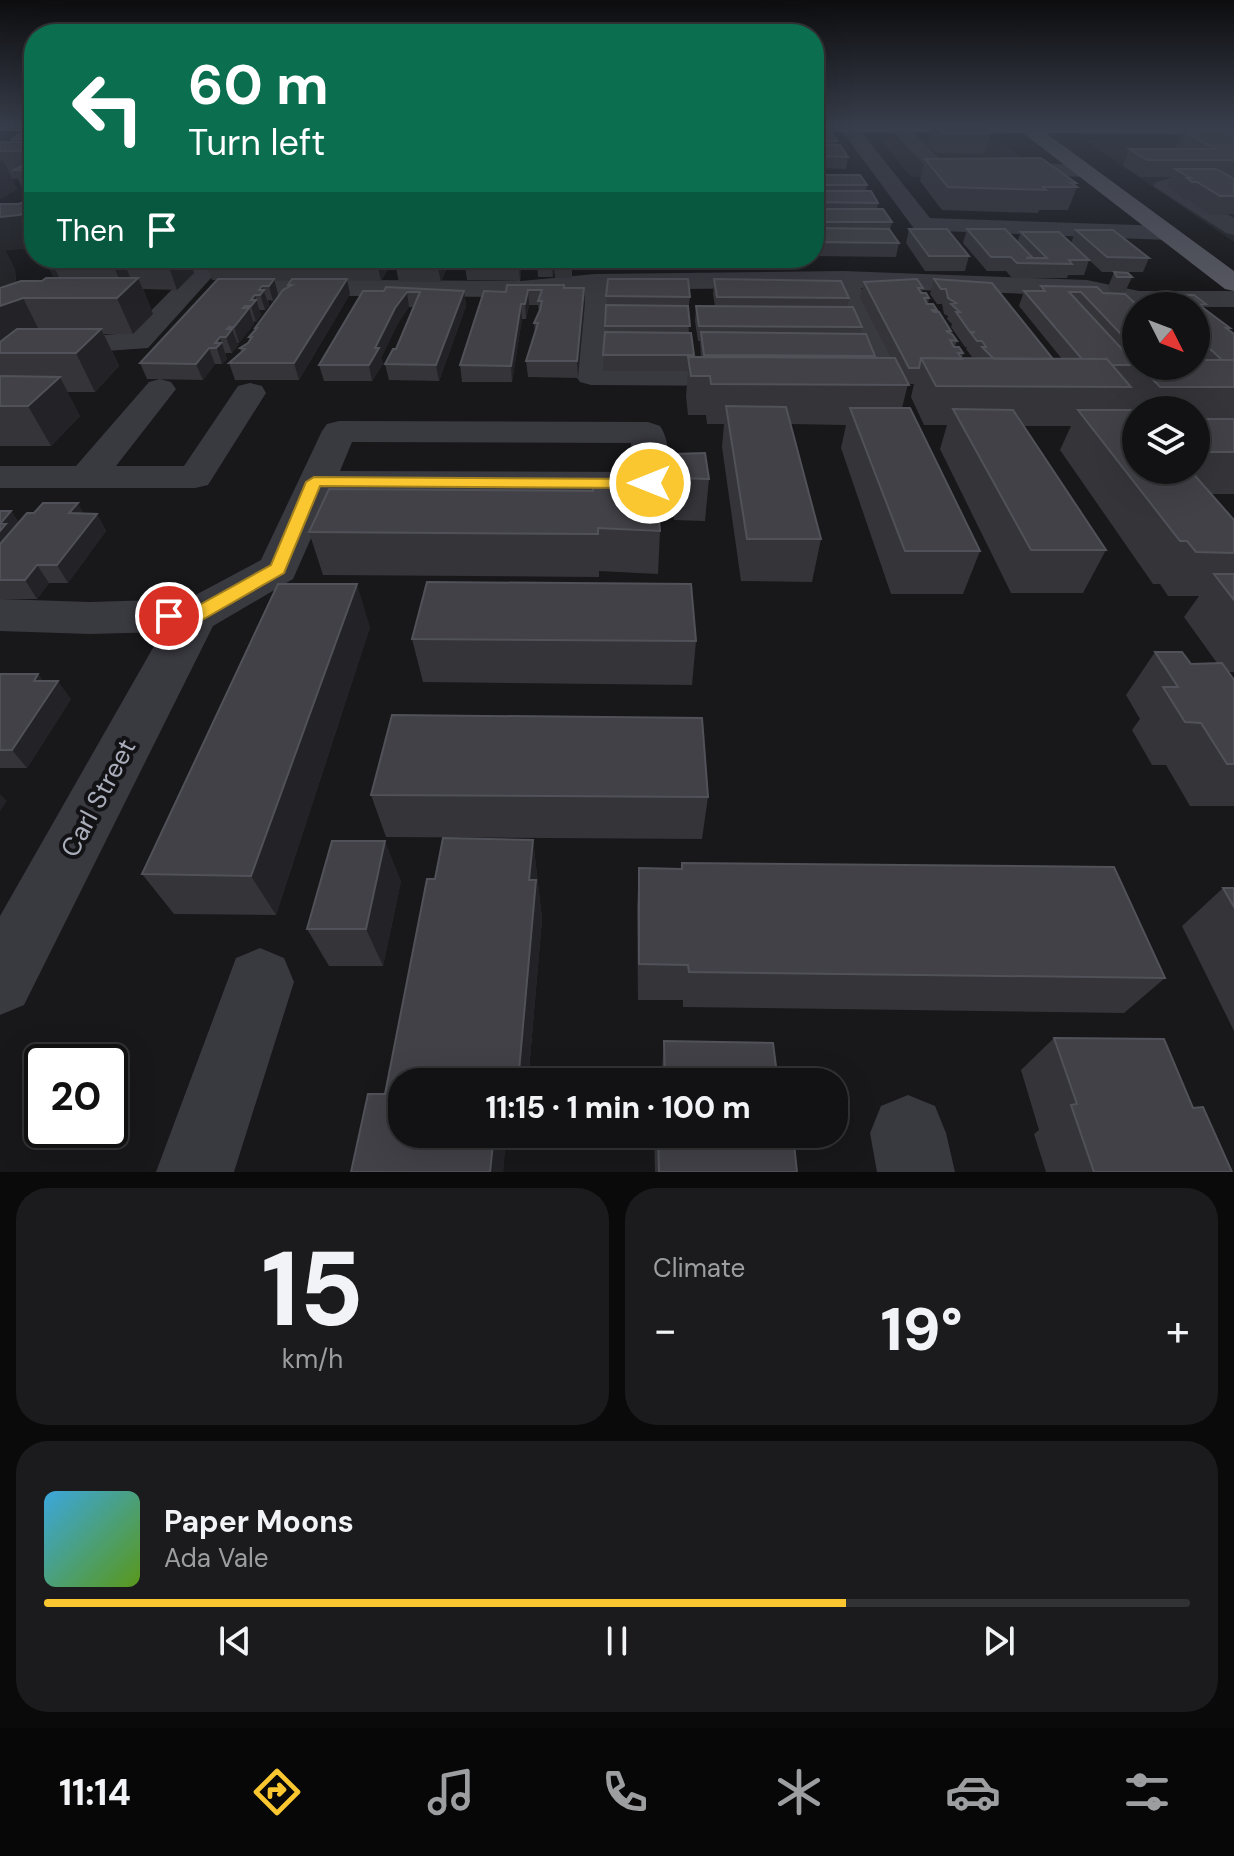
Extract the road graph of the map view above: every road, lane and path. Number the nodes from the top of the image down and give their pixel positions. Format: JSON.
{"nodes":[{"id":1,"x":888,"y":179,"type":"edge"},
{"id":2,"x":1095,"y":179,"type":"edge"},
{"id":3,"x":1234,"y":186,"type":"edge"},
{"id":4,"x":1234,"y":228,"type":"edge"},
{"id":5,"x":1164,"y":230,"type":"junction"},
{"id":6,"x":207,"y":268,"type":"edge"},
{"id":7,"x":790,"y":268,"type":"edge"},
{"id":8,"x":843,"y":279,"type":"junction"},
{"id":9,"x":595,"y":282,"type":"junction"},
{"id":10,"x":1232,"y":285,"type":"edge"},
{"id":11,"x":229,"y":287,"type":"edge"},
{"id":12,"x":594,"y":315,"type":"junction"},
{"id":13,"x":625,"y":315,"type":"edge"},
{"id":14,"x":830,"y":317,"type":"edge"},
{"id":15,"x":861,"y":317,"type":"junction"},
{"id":16,"x":65,"y":345,"type":"edge"},
{"id":17,"x":780,"y":376,"type":"edge"},
{"id":18,"x":827,"y":376,"type":"edge"},
{"id":19,"x":160,"y":389,"type":"dead end"},
{"id":20,"x":250,"y":393,"type":"dead end"},
{"id":21,"x":0,"y":477,"type":"edge"},
{"id":22,"x":86,"y":478,"type":"junction"},
{"id":23,"x":314,"y":482,"type":"junction"},
{"id":24,"x":0,"y":615,"type":"edge"},
{"id":25,"x":195,"y":615,"type":"junction"},
{"id":26,"x":0,"y":981,"type":"edge"},
{"id":27,"x":260,"y":982,"type":"dead end"},
{"id":28,"x":195,"y":1172,"type":"edge"}],
"edges":[{"from":1,"to":5,"type":"street"},
{"from":2,"to":5,"type":"main road"},
{"from":3,"to":4,"type":"street"},
{"from":4,"to":5,"type":"street"},
{"from":5,"to":10,"type":"main road"},
{"from":6,"to":16,"type":"street"},
{"from":7,"to":8,"type":"street"},
{"from":8,"to":9,"type":"street"},
{"from":8,"to":10,"type":"street"},
{"from":8,"to":15,"type":"street"},
{"from":9,"to":11,"type":"street"},
{"from":9,"to":12,"type":"street"},
{"from":12,"to":13,"type":"street"},
{"from":12,"to":17,"type":"street"},
{"from":14,"to":15,"type":"street"},
{"from":15,"to":18,"type":"street"},
{"from":19,"to":22,"type":"street"},
{"from":20,"to":22,"type":"street"},
{"from":21,"to":22,"type":"street"},
{"from":23,"to":23,"type":"street"},
{"from":23,"to":25,"type":"street"},
{"from":24,"to":25,"type":"street"},
{"from":25,"to":26,"type":"street","name":"Carl Street"},
{"from":27,"to":28,"type":"street"}]}
